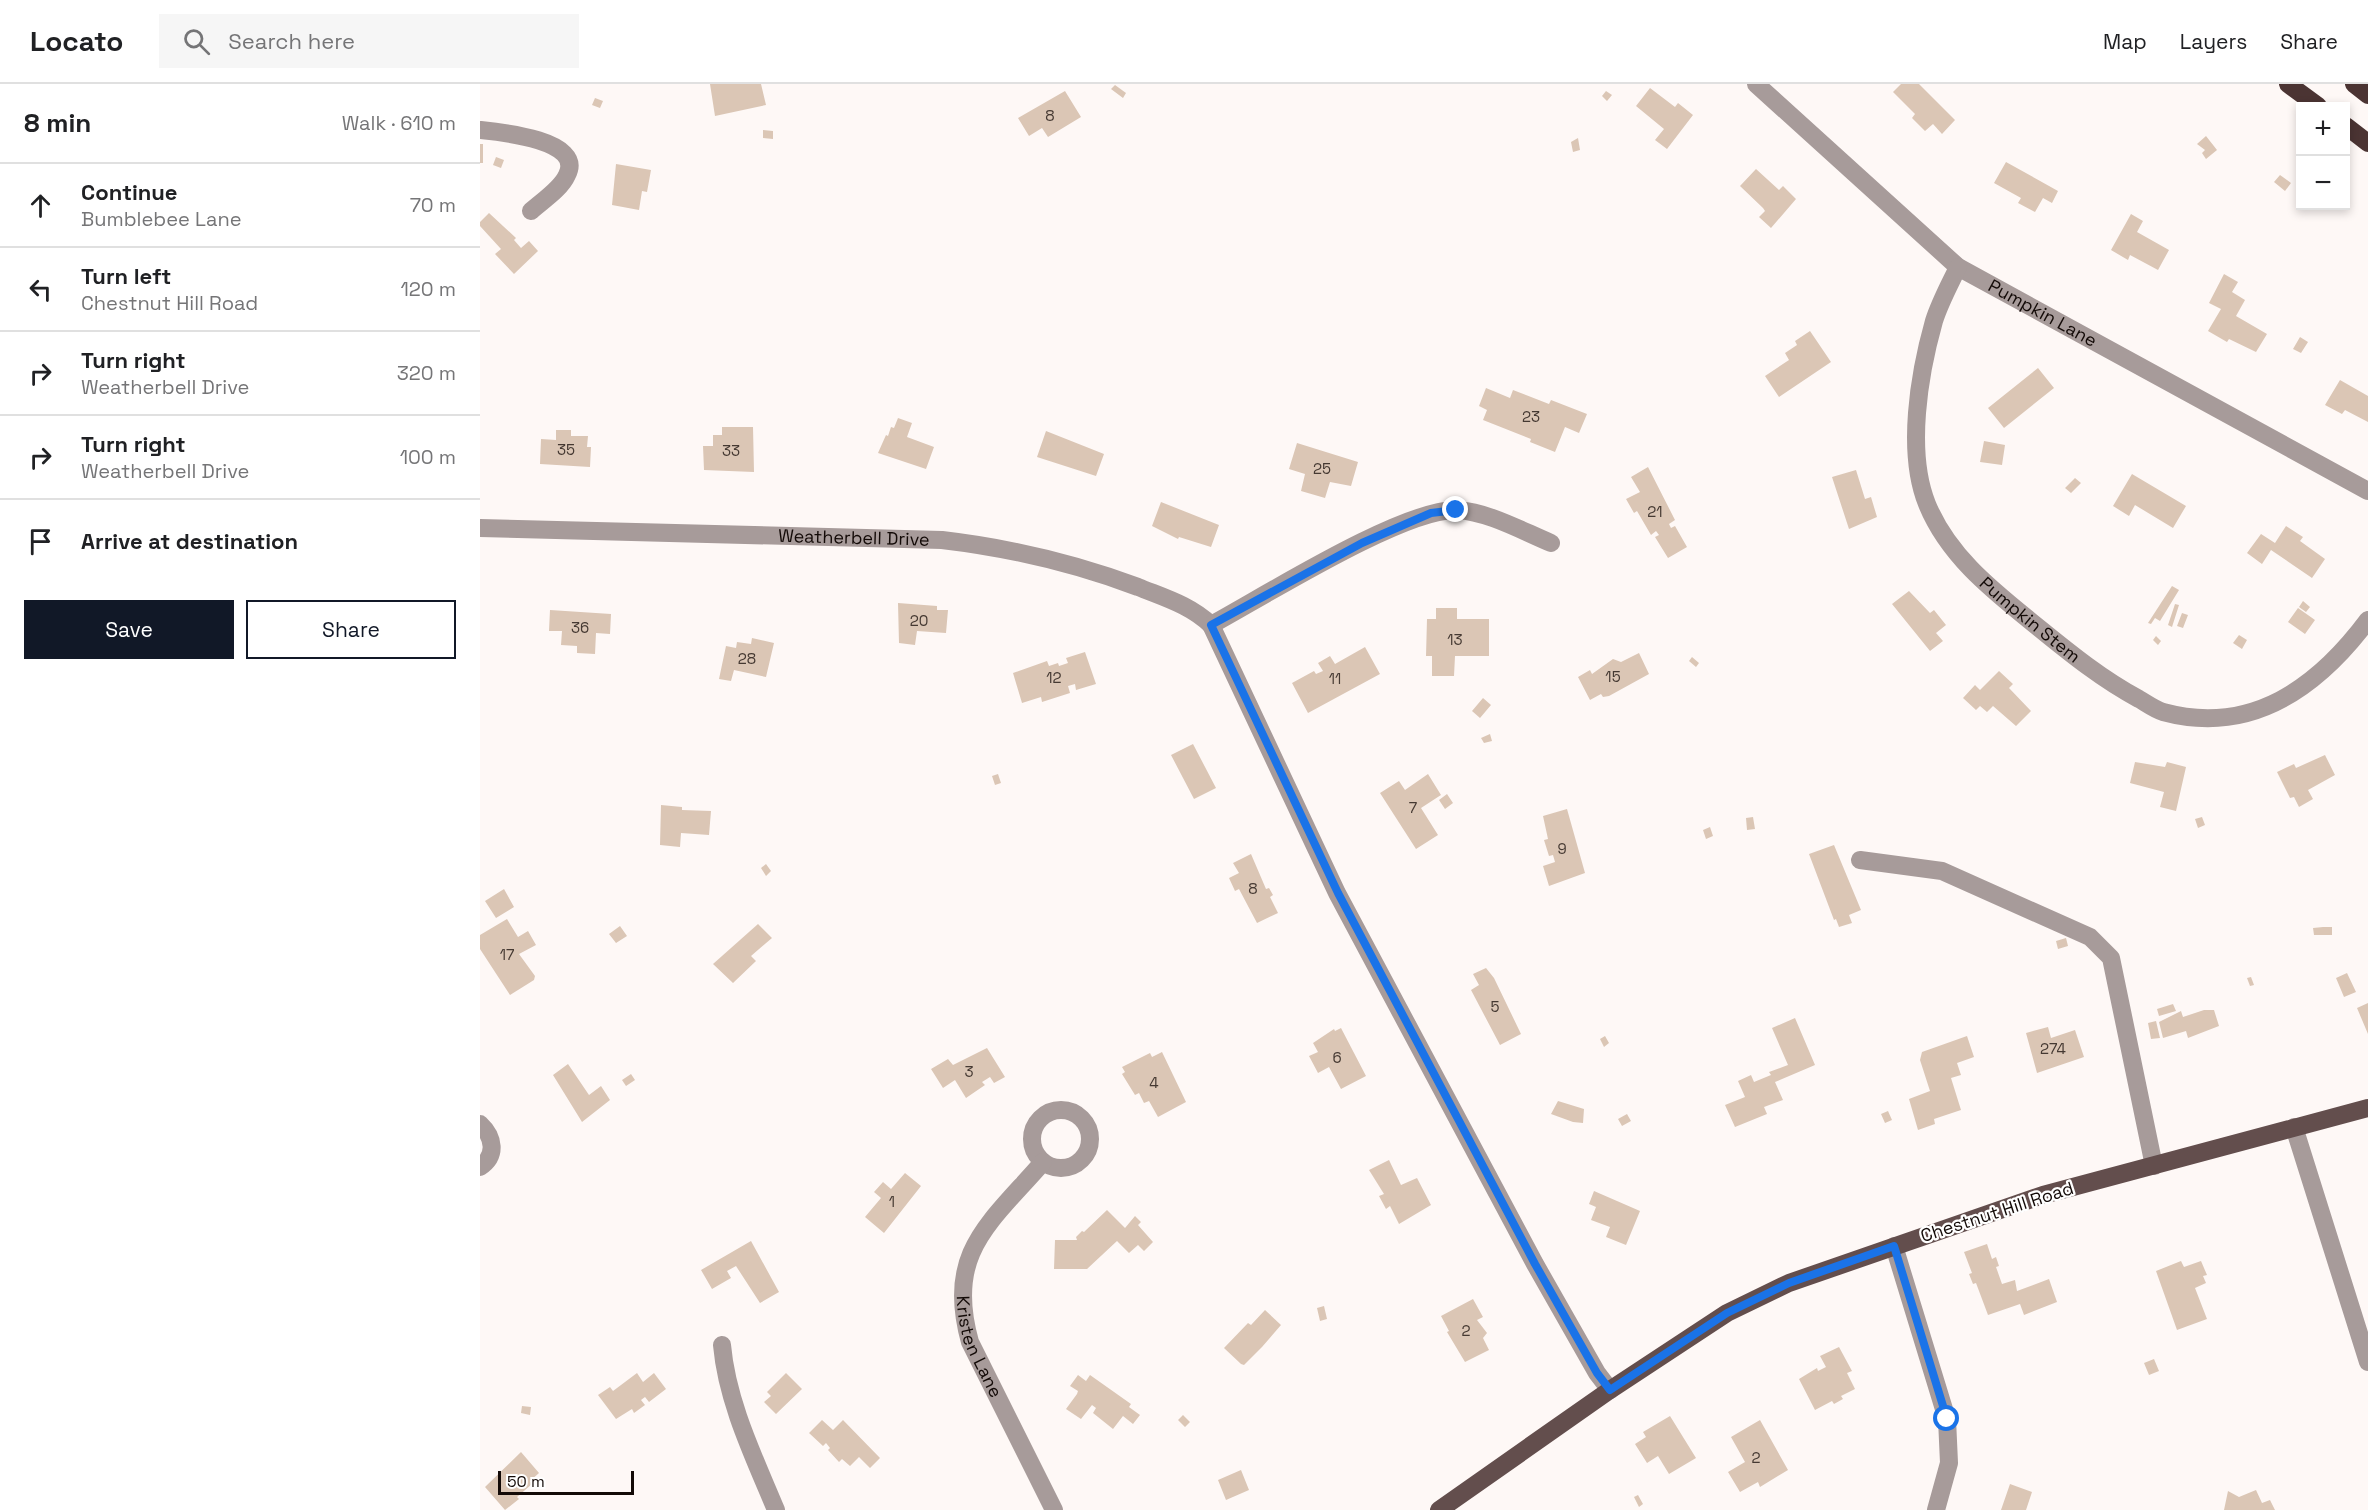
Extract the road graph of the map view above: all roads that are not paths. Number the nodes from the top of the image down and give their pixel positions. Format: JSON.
{"nodes":[{"id":1,"x":1756,"y":84,"type":"edge"},
{"id":2,"x":2288,"y":84,"type":"edge"},
{"id":3,"x":2354,"y":84,"type":"edge"},
{"id":4,"x":2368,"y":95,"type":"edge"},
{"id":5,"x":2313,"y":102,"type":"edge"},
{"id":6,"x":2350,"y":129,"type":"edge"},
{"id":7,"x":480,"y":130,"type":"edge"},
{"id":8,"x":2368,"y":143,"type":"edge"},
{"id":9,"x":531,"y":211,"type":"dead end"},
{"id":10,"x":1958,"y":267,"type":"junction"},
{"id":11,"x":2368,"y":490,"type":"edge"},
{"id":12,"x":480,"y":528,"type":"edge"},
{"id":13,"x":1551,"y":543,"type":"dead end"},
{"id":14,"x":2368,"y":620,"type":"edge"},
{"id":15,"x":1211,"y":625,"type":"junction"},
{"id":16,"x":1860,"y":860,"type":"dead end"},
{"id":17,"x":2368,"y":1108,"type":"edge"},
{"id":18,"x":480,"y":1124,"type":"edge"},
{"id":19,"x":2294,"y":1127,"type":"junction"},
{"id":20,"x":1043,"y":1162,"type":"dead end"},
{"id":21,"x":2154,"y":1166,"type":"junction"},
{"id":22,"x":480,"y":1167,"type":"edge"},
{"id":23,"x":1894,"y":1246,"type":"junction"},
{"id":24,"x":722,"y":1345,"type":"dead end"},
{"id":25,"x":2368,"y":1362,"type":"edge"},
{"id":26,"x":1610,"y":1390,"type":"junction"},
{"id":27,"x":776,"y":1510,"type":"edge"},
{"id":28,"x":1054,"y":1510,"type":"edge"},
{"id":29,"x":1439,"y":1510,"type":"edge"},
{"id":30,"x":1936,"y":1510,"type":"edge"}],
"edges":[{"from":1,"to":10,"type":"street","name":"Pumpkin Lane"},
{"from":2,"to":5,"type":"highway"},
{"from":3,"to":4,"type":"highway"},
{"from":6,"to":8,"type":"highway"},
{"from":7,"to":9,"type":"street"},
{"from":10,"to":11,"type":"street","name":"Pumpkin Lane"},
{"from":10,"to":14,"type":"street","name":"Pumpkin Stem"},
{"from":12,"to":15,"type":"street","name":"Weatherbell Drive"},
{"from":13,"to":15,"type":"street"},
{"from":15,"to":26,"type":"street","name":"Weatherbell Drive"},
{"from":16,"to":21,"type":"street"},
{"from":17,"to":19,"type":"main road","name":"Chestnut Hill Road"},
{"from":18,"to":22,"type":"street"},
{"from":19,"to":21,"type":"main road","name":"Chestnut Hill Road"},
{"from":19,"to":25,"type":"street"},
{"from":20,"to":28,"type":"street","name":"Kristen Lane"},
{"from":21,"to":23,"type":"main road","name":"Chestnut Hill Road"},
{"from":23,"to":26,"type":"main road","name":"Chestnut Hill Road"},
{"from":23,"to":30,"type":"street"},
{"from":24,"to":27,"type":"street"},
{"from":26,"to":29,"type":"main road","name":"Chestnut Hill Road"}]}
